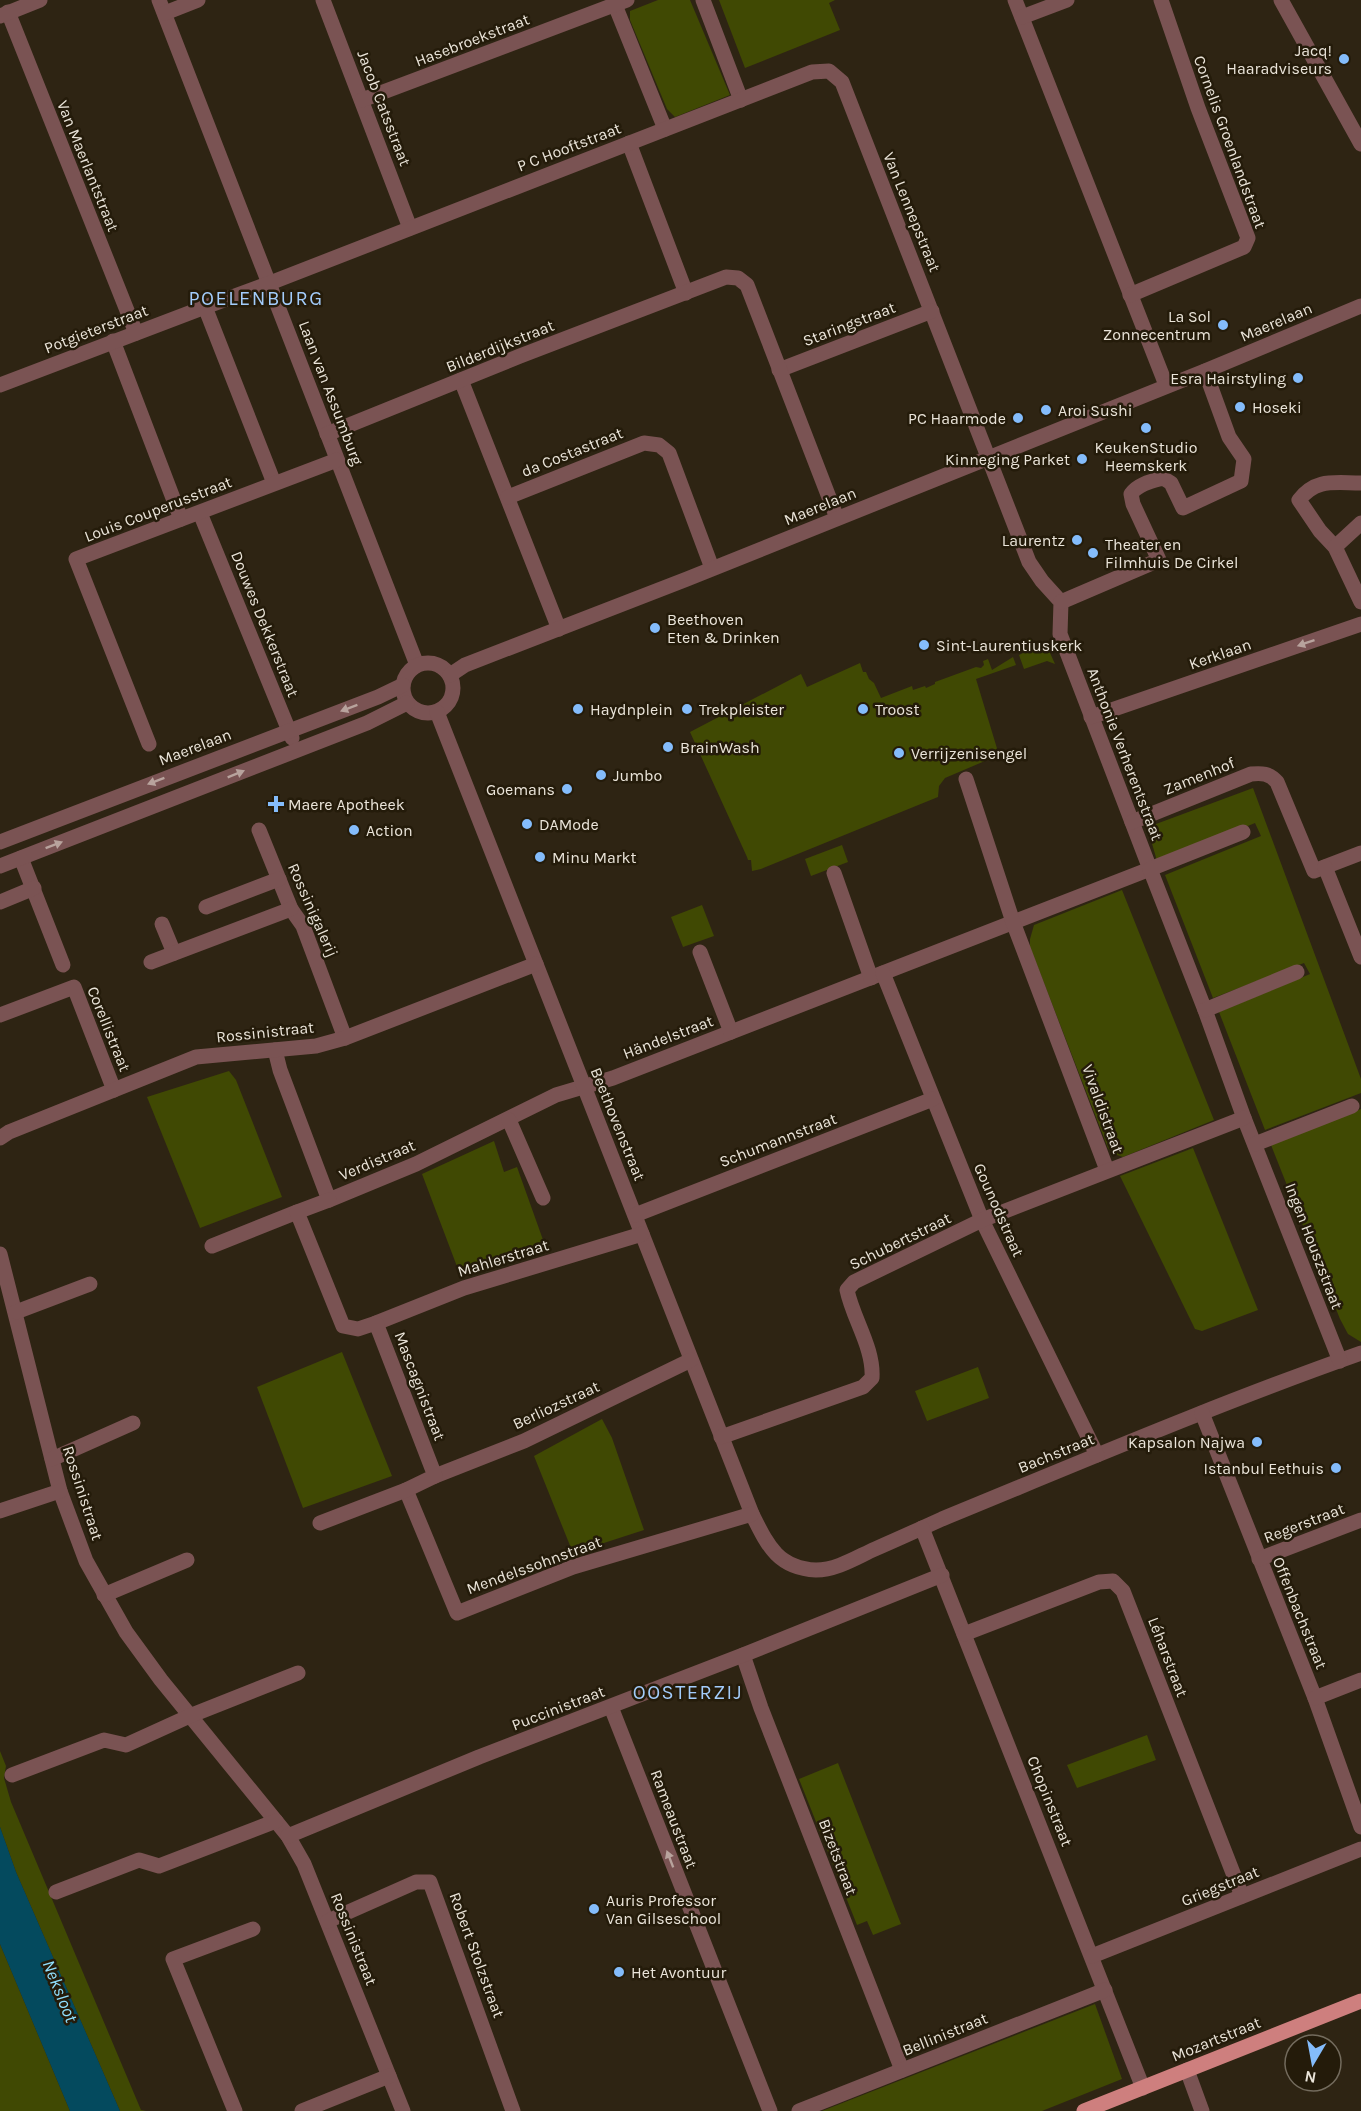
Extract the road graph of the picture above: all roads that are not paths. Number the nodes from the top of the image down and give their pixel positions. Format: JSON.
{"nodes":[{"id":1,"x":40,"y":0,"type":"edge"},
{"id":2,"x":198,"y":0,"type":"edge"},
{"id":3,"x":323,"y":0,"type":"edge"},
{"id":4,"x":703,"y":0,"type":"edge"},
{"id":5,"x":1015,"y":0,"type":"edge"},
{"id":6,"x":1067,"y":0,"type":"edge"},
{"id":7,"x":1161,"y":0,"type":"edge"},
{"id":8,"x":1281,"y":0,"type":"edge"},
{"id":9,"x":621,"y":2,"type":"edge"},
{"id":10,"x":162,"y":7,"type":"edge"},
{"id":11,"x":4,"y":14,"type":"edge"},
{"id":12,"x":1022,"y":17,"type":"junction"},
{"id":13,"x":362,"y":100,"type":"junction"},
{"id":14,"x":741,"y":100,"type":"junction"},
{"id":15,"x":665,"y":129,"type":"junction"},
{"id":16,"x":629,"y":143,"type":"junction"},
{"id":17,"x":1361,"y":144,"type":"edge"},
{"id":18,"x":410,"y":228,"type":"junction"},
{"id":19,"x":270,"y":283,"type":"junction"},
{"id":20,"x":686,"y":292,"type":"junction"},
{"id":21,"x":1130,"y":295,"type":"junction"},
{"id":22,"x":1361,"y":306,"type":"edge"},
{"id":23,"x":205,"y":307,"type":"junction"},
{"id":24,"x":932,"y":311,"type":"junction"},
{"id":25,"x":136,"y":333,"type":"junction"},
{"id":26,"x":113,"y":341,"type":"junction"},
{"id":27,"x":779,"y":370,"type":"junction"},
{"id":28,"x":1205,"y":371,"type":"junction"},
{"id":29,"x":460,"y":380,"type":"junction"},
{"id":30,"x":1,"y":382,"type":"edge"},
{"id":31,"x":1166,"y":385,"type":"junction"},
{"id":32,"x":327,"y":434,"type":"junction"},
{"id":33,"x":988,"y":457,"type":"junction"},
{"id":34,"x":337,"y":460,"type":"junction"},
{"id":35,"x":274,"y":483,"type":"junction"},
{"id":36,"x":1361,"y":483,"type":"edge"},
{"id":37,"x":508,"y":497,"type":"junction"},
{"id":38,"x":200,"y":513,"type":"junction"},
{"id":39,"x":837,"y":518,"type":"junction"},
{"id":40,"x":181,"y":519,"type":"junction"},
{"id":41,"x":1361,"y":523,"type":"edge"},
{"id":42,"x":1335,"y":547,"type":"junction"},
{"id":43,"x":712,"y":568,"type":"junction"},
{"id":44,"x":1061,"y":602,"type":"junction"},
{"id":45,"x":1361,"y":602,"type":"edge"},
{"id":46,"x":1361,"y":624,"type":"edge"},
{"id":47,"x":559,"y":629,"type":"junction"},
{"id":48,"x":417,"y":665,"type":"junction"},
{"id":49,"x":450,"y":675,"type":"junction"},
{"id":50,"x":403,"y":685,"type":"junction"},
{"id":51,"x":407,"y":703,"type":"junction"},
{"id":52,"x":437,"y":712,"type":"junction"},
{"id":53,"x":1091,"y":717,"type":"junction"},
{"id":54,"x":289,"y":730,"type":"junction"},
{"id":55,"x":149,"y":744,"type":"dead end"},
{"id":56,"x":296,"y":749,"type":"junction"},
{"id":57,"x":966,"y":779,"type":"dead end"},
{"id":58,"x":1132,"y":822,"type":"junction"},
{"id":59,"x":259,"y":830,"type":"dead end"},
{"id":60,"x":1243,"y":832,"type":"dead end"},
{"id":61,"x":1,"y":839,"type":"edge"},
{"id":62,"x":1361,"y":853,"type":"edge"},
{"id":63,"x":10,"y":862,"type":"edge"},
{"id":64,"x":1325,"y":867,"type":"junction"},
{"id":65,"x":1150,"y":869,"type":"junction"},
{"id":66,"x":834,"y":873,"type":"dead end"},
{"id":67,"x":279,"y":879,"type":"junction"},
{"id":68,"x":34,"y":888,"type":"junction"},
{"id":69,"x":0,"y":902,"type":"edge"},
{"id":70,"x":206,"y":907,"type":"dead end"},
{"id":71,"x":291,"y":909,"type":"junction"},
{"id":72,"x":1014,"y":922,"type":"junction"},
{"id":73,"x":162,"y":924,"type":"dead end"},
{"id":74,"x":700,"y":952,"type":"dead end"},
{"id":75,"x":174,"y":953,"type":"junction"},
{"id":76,"x":1361,"y":957,"type":"edge"},
{"id":77,"x":152,"y":962,"type":"dead end"},
{"id":78,"x":536,"y":964,"type":"junction"},
{"id":79,"x":63,"y":965,"type":"dead end"},
{"id":80,"x":1297,"y":972,"type":"dead end"},
{"id":81,"x":877,"y":975,"type":"junction"},
{"id":82,"x":1205,"y":1010,"type":"junction"},
{"id":83,"x":0,"y":1016,"type":"edge"},
{"id":84,"x":731,"y":1032,"type":"junction"},
{"id":85,"x":345,"y":1038,"type":"junction"},
{"id":86,"x":275,"y":1050,"type":"junction"},
{"id":87,"x":584,"y":1086,"type":"junction"},
{"id":88,"x":114,"y":1090,"type":"junction"},
{"id":89,"x":933,"y":1099,"type":"junction"},
{"id":90,"x":1352,"y":1106,"type":"dead end"},
{"id":91,"x":1244,"y":1118,"type":"junction"},
{"id":92,"x":508,"y":1120,"type":"junction"},
{"id":93,"x":0,"y":1138,"type":"edge"},
{"id":94,"x":1255,"y":1144,"type":"junction"},
{"id":95,"x":1107,"y":1170,"type":"junction"},
{"id":96,"x":543,"y":1198,"type":"dead end"},
{"id":97,"x":329,"y":1200,"type":"junction"},
{"id":98,"x":297,"y":1212,"type":"junction"},
{"id":99,"x":635,"y":1215,"type":"junction"},
{"id":100,"x":982,"y":1220,"type":"junction"},
{"id":101,"x":642,"y":1234,"type":"junction"},
{"id":102,"x":212,"y":1246,"type":"dead end"},
{"id":103,"x":0,"y":1254,"type":"edge"},
{"id":104,"x":90,"y":1284,"type":"dead end"},
{"id":105,"x":15,"y":1312,"type":"junction"},
{"id":106,"x":376,"y":1323,"type":"junction"},
{"id":107,"x":1361,"y":1353,"type":"edge"},
{"id":108,"x":691,"y":1360,"type":"junction"},
{"id":109,"x":1340,"y":1361,"type":"junction"},
{"id":110,"x":1202,"y":1413,"type":"junction"},
{"id":111,"x":133,"y":1423,"type":"dead end"},
{"id":112,"x":721,"y":1437,"type":"junction"},
{"id":113,"x":1097,"y":1455,"type":"junction"},
{"id":114,"x":52,"y":1459,"type":"junction"},
{"id":115,"x":435,"y":1476,"type":"junction"},
{"id":116,"x":406,"y":1490,"type":"junction"},
{"id":117,"x":60,"y":1491,"type":"junction"},
{"id":118,"x":0,"y":1511,"type":"edge"},
{"id":119,"x":752,"y":1514,"type":"junction"},
{"id":120,"x":1361,"y":1520,"type":"edge"},
{"id":121,"x":320,"y":1523,"type":"dead end"},
{"id":122,"x":922,"y":1528,"type":"junction"},
{"id":123,"x":770,"y":1548,"type":"joint"},
{"id":124,"x":1259,"y":1559,"type":"junction"},
{"id":125,"x":187,"y":1560,"type":"dead end"},
{"id":126,"x":942,"y":1575,"type":"junction"},
{"id":127,"x":104,"y":1595,"type":"junction"},
{"id":128,"x":964,"y":1634,"type":"junction"},
{"id":129,"x":743,"y":1655,"type":"junction"},
{"id":130,"x":298,"y":1673,"type":"dead end"},
{"id":131,"x":1361,"y":1680,"type":"edge"},
{"id":132,"x":1315,"y":1698,"type":"junction"},
{"id":133,"x":611,"y":1707,"type":"junction"},
{"id":134,"x":192,"y":1715,"type":"junction"},
{"id":135,"x":12,"y":1775,"type":"dead end"},
{"id":136,"x":276,"y":1821,"type":"junction"},
{"id":137,"x":1361,"y":1827,"type":"edge"},
{"id":138,"x":288,"y":1836,"type":"junction"},
{"id":139,"x":1361,"y":1849,"type":"edge"},
{"id":140,"x":56,"y":1892,"type":"dead end"},
{"id":141,"x":1242,"y":1896,"type":"junction"},
{"id":142,"x":328,"y":1921,"type":"junction"},
{"id":143,"x":253,"y":1929,"type":"dead end"},
{"id":144,"x":1092,"y":1956,"type":"junction"},
{"id":145,"x":1105,"y":1990,"type":"junction"},
{"id":146,"x":1361,"y":2001,"type":"edge"},
{"id":147,"x":902,"y":2070,"type":"junction"},
{"id":148,"x":1187,"y":2070,"type":"junction"},
{"id":149,"x":389,"y":2076,"type":"junction"},
{"id":150,"x":1143,"y":2088,"type":"junction"},
{"id":151,"x":235,"y":2111,"type":"edge"},
{"id":152,"x":302,"y":2111,"type":"edge"},
{"id":153,"x":403,"y":2111,"type":"edge"},
{"id":154,"x":513,"y":2111,"type":"edge"},
{"id":155,"x":770,"y":2111,"type":"edge"},
{"id":156,"x":799,"y":2111,"type":"edge"},
{"id":157,"x":1084,"y":2111,"type":"edge"},
{"id":158,"x":1202,"y":2111,"type":"edge"}],
"edges":[{"from":1,"to":11,"type":"street"},
{"from":2,"to":10,"type":"street"},
{"from":3,"to":13,"type":"street","name":"Jacob Catsstraat"},
{"from":4,"to":14,"type":"street"},
{"from":5,"to":12,"type":"street"},
{"from":6,"to":12,"type":"street"},
{"from":7,"to":21,"type":"street","name":"Cornelis Groenlandstraat"},
{"from":8,"to":17,"type":"street"},
{"from":9,"to":13,"type":"street","name":"Hasebroekstraat"},
{"from":9,"to":15,"type":"street"},
{"from":10,"to":19,"type":"street","name":"Laan van Assumburg"},
{"from":11,"to":25,"type":"street","name":"Van Maerlantstraat"},
{"from":12,"to":21,"type":"street"},
{"from":13,"to":18,"type":"street","name":"Jacob Catsstraat"},
{"from":14,"to":15,"type":"street","name":"P C Hooftstraat"},
{"from":14,"to":24,"type":"street","name":"Van Lennepstraat"},
{"from":15,"to":16,"type":"street","name":"P C Hooftstraat"},
{"from":16,"to":18,"type":"street","name":"P C Hooftstraat"},
{"from":16,"to":20,"type":"street"},
{"from":18,"to":19,"type":"street","name":"P C Hooftstraat"},
{"from":19,"to":23,"type":"street","name":"Potgieterstraat"},
{"from":19,"to":32,"type":"street","name":"Laan van Assumburg"},
{"from":20,"to":27,"type":"street","name":"Bilderdijkstraat"},
{"from":20,"to":29,"type":"street","name":"Bilderdijkstraat"},
{"from":21,"to":31,"type":"street"},
{"from":22,"to":28,"type":"street","name":"Maerelaan"},
{"from":23,"to":25,"type":"street","name":"Potgieterstraat"},
{"from":23,"to":35,"type":"street"},
{"from":24,"to":27,"type":"street","name":"Staringstraat"},
{"from":24,"to":33,"type":"street","name":"Van Lennepstraat"},
{"from":25,"to":26,"type":"street","name":"Potgieterstraat"},
{"from":26,"to":30,"type":"street","name":"Potgieterstraat"},
{"from":26,"to":40,"type":"street"},
{"from":27,"to":39,"type":"street","name":"Bilderdijkstraat"},
{"from":28,"to":31,"type":"street","name":"Maerelaan"},
{"from":28,"to":44,"type":"street"},
{"from":29,"to":32,"type":"street","name":"Bilderdijkstraat"},
{"from":29,"to":37,"type":"street"},
{"from":31,"to":33,"type":"street","name":"Maerelaan"},
{"from":32,"to":34,"type":"street","name":"Laan van Assumburg"},
{"from":33,"to":39,"type":"street","name":"Maerelaan"},
{"from":33,"to":44,"type":"street"},
{"from":34,"to":35,"type":"street","name":"Louis Couperusstraat"},
{"from":34,"to":48,"type":"street","name":"Laan van Assumburg"},
{"from":35,"to":38,"type":"street","name":"Louis Couperusstraat"},
{"from":36,"to":42,"type":"street"},
{"from":37,"to":43,"type":"street","name":"da Costastraat"},
{"from":37,"to":47,"type":"street"},
{"from":38,"to":40,"type":"street","name":"Louis Couperusstraat"},
{"from":38,"to":54,"type":"street","name":"Douwes Dekkerstraat"},
{"from":39,"to":43,"type":"street","name":"Maerelaan"},
{"from":40,"to":55,"type":"street","name":"Louis Couperusstraat"},
{"from":41,"to":42,"type":"street"},
{"from":42,"to":45,"type":"street"},
{"from":43,"to":47,"type":"street","name":"Maerelaan"},
{"from":44,"to":53,"type":"street","name":"Anthonie Verherentstraat"},
{"from":46,"to":53,"type":"street","name":"Kerklaan","one_way":true},
{"from":47,"to":49,"type":"street","name":"Maerelaan"},
{"from":48,"to":49,"type":"street"},
{"from":48,"to":50,"type":"street"},
{"from":49,"to":52,"type":"street"},
{"from":50,"to":51,"type":"street"},
{"from":50,"to":54,"type":"street","name":"Maerelaan","one_way":true},
{"from":51,"to":52,"type":"street"},
{"from":51,"to":56,"type":"street"},
{"from":52,"to":78,"type":"street","name":"Beethovenstraat"},
{"from":53,"to":58,"type":"street","name":"Anthonie Verherentstraat"},
{"from":54,"to":56,"type":"street","name":"Douwes Dekkerstraat"},
{"from":54,"to":61,"type":"street","name":"Maerelaan","one_way":true},
{"from":63,"to":56,"type":"street","one_way":true},
{"from":57,"to":72,"type":"street"},
{"from":58,"to":64,"type":"street","name":"Zamenhof"},
{"from":58,"to":65,"type":"street","name":"Anthonie Verherentstraat"},
{"from":59,"to":67,"type":"street","name":"Rossinigalerij"},
{"from":60,"to":65,"type":"street"},
{"from":61,"to":63,"type":"street"},
{"from":62,"to":64,"type":"street"},
{"from":63,"to":68,"type":"street"},
{"from":64,"to":76,"type":"street"},
{"from":65,"to":72,"type":"street","name":"Händelstraat"},
{"from":65,"to":82,"type":"street","name":"Ingen Houszstraat"},
{"from":66,"to":81,"type":"street"},
{"from":67,"to":70,"type":"street"},
{"from":67,"to":71,"type":"street","name":"Rossinigalerij"},
{"from":68,"to":69,"type":"street"},
{"from":68,"to":79,"type":"street"},
{"from":71,"to":75,"type":"street"},
{"from":71,"to":85,"type":"street","name":"Rossinigalerij"},
{"from":72,"to":81,"type":"street","name":"Händelstraat"},
{"from":72,"to":95,"type":"street","name":"Vivaldistraat"},
{"from":73,"to":75,"type":"street"},
{"from":74,"to":84,"type":"street","name":"Händelstraat"},
{"from":75,"to":77,"type":"street"},
{"from":78,"to":85,"type":"street","name":"Rossinistraat"},
{"from":78,"to":87,"type":"street","name":"Beethovenstraat"},
{"from":80,"to":82,"type":"street"},
{"from":81,"to":84,"type":"street","name":"Händelstraat"},
{"from":81,"to":89,"type":"street","name":"Gounodstraat"},
{"from":82,"to":91,"type":"street","name":"Ingen Houszstraat"},
{"from":83,"to":88,"type":"street","name":"Corellistraat"},
{"from":84,"to":87,"type":"street","name":"Händelstraat"},
{"from":85,"to":86,"type":"street","name":"Rossinistraat"},
{"from":86,"to":88,"type":"street","name":"Rossinistraat"},
{"from":86,"to":97,"type":"street","name":"Verdistraat"},
{"from":87,"to":92,"type":"street","name":"Verdistraat"},
{"from":87,"to":99,"type":"street","name":"Beethovenstraat"},
{"from":88,"to":93,"type":"street","name":"Rossinistraat"},
{"from":89,"to":99,"type":"street","name":"Schumannstraat"},
{"from":89,"to":100,"type":"street","name":"Gounodstraat"},
{"from":90,"to":94,"type":"street"},
{"from":91,"to":94,"type":"street","name":"Ingen Houszstraat"},
{"from":91,"to":95,"type":"street","name":"Vivaldistraat"},
{"from":92,"to":96,"type":"street"},
{"from":92,"to":97,"type":"street","name":"Verdistraat"},
{"from":94,"to":109,"type":"street","name":"Ingen Houszstraat"},
{"from":95,"to":100,"type":"street","name":"Schubertstraat"},
{"from":97,"to":98,"type":"street"},
{"from":98,"to":102,"type":"street"},
{"from":98,"to":106,"type":"street","name":"Mascagnistraat"},
{"from":99,"to":101,"type":"street","name":"Beethovenstraat"},
{"from":100,"to":112,"type":"street","name":"Schubertstraat"},
{"from":100,"to":113,"type":"street","name":"Gounodstraat"},
{"from":101,"to":106,"type":"street","name":"Mahlerstraat"},
{"from":101,"to":108,"type":"street","name":"Beethovenstraat"},
{"from":103,"to":105,"type":"street","name":"Rossinistraat"},
{"from":104,"to":105,"type":"street"},
{"from":105,"to":114,"type":"street","name":"Rossinistraat"},
{"from":106,"to":115,"type":"street","name":"Mascagnistraat"},
{"from":107,"to":109,"type":"street","name":"Bachstraat"},
{"from":108,"to":112,"type":"street","name":"Beethovenstraat"},
{"from":108,"to":115,"type":"street","name":"Berliozstraat"},
{"from":109,"to":110,"type":"street","name":"Bachstraat"},
{"from":110,"to":113,"type":"street","name":"Bachstraat"},
{"from":110,"to":124,"type":"street","name":"Offenbachstraat"},
{"from":111,"to":114,"type":"street"},
{"from":112,"to":119,"type":"street","name":"Beethovenstraat"},
{"from":113,"to":122,"type":"street","name":"Bachstraat"},
{"from":114,"to":117,"type":"street","name":"Rossinistraat"},
{"from":115,"to":116,"type":"street"},
{"from":116,"to":119,"type":"street","name":"Mendelssohnstraat"},
{"from":116,"to":121,"type":"street"},
{"from":117,"to":118,"type":"street"},
{"from":117,"to":127,"type":"street","name":"Rossinistraat"},
{"from":119,"to":123,"type":"street","name":"Beethovenstraat"},
{"from":120,"to":124,"type":"street","name":"Regerstraat"},
{"from":122,"to":123,"type":"street","name":"Bachstraat"},
{"from":122,"to":126,"type":"street","name":"Chopinstraat"},
{"from":124,"to":132,"type":"street","name":"Offenbachstraat"},
{"from":125,"to":127,"type":"street"},
{"from":126,"to":128,"type":"street","name":"Chopinstraat"},
{"from":126,"to":129,"type":"street","name":"Puccinistraat"},
{"from":127,"to":134,"type":"street","name":"Rossinistraat"},
{"from":128,"to":141,"type":"street","name":"Léharstraat"},
{"from":128,"to":144,"type":"street","name":"Chopinstraat"},
{"from":129,"to":133,"type":"street","name":"Puccinistraat"},
{"from":129,"to":147,"type":"street","name":"Bizetstraat"},
{"from":130,"to":134,"type":"street"},
{"from":131,"to":132,"type":"street"},
{"from":132,"to":137,"type":"street","name":"Offenbachstraat"},
{"from":133,"to":138,"type":"street","name":"Puccinistraat"},
{"from":155,"to":133,"type":"street","name":"Rameaustraat","one_way":true},
{"from":134,"to":135,"type":"street"},
{"from":134,"to":136,"type":"street","name":"Rossinistraat"},
{"from":136,"to":138,"type":"street","name":"Rossinistraat"},
{"from":136,"to":140,"type":"street"},
{"from":138,"to":142,"type":"street","name":"Rossinistraat"},
{"from":139,"to":141,"type":"street","name":"Griegstraat"},
{"from":141,"to":144,"type":"street","name":"Griegstraat"},
{"from":142,"to":149,"type":"street","name":"Rossinistraat"},
{"from":142,"to":154,"type":"street","name":"Robert Stolzstraat"},
{"from":143,"to":151,"type":"street"},
{"from":144,"to":145,"type":"street","name":"Chopinstraat"},
{"from":145,"to":147,"type":"street","name":"Bellinistraat"},
{"from":145,"to":150,"type":"street","name":"Chopinstraat"},
{"from":146,"to":148,"type":"main road","name":"Mozartstraat"},
{"from":147,"to":156,"type":"street","name":"Bellinistraat"},
{"from":148,"to":150,"type":"main road","name":"Mozartstraat"},
{"from":148,"to":158,"type":"street"},
{"from":149,"to":152,"type":"street"},
{"from":149,"to":153,"type":"street","name":"Rossinistraat"},
{"from":150,"to":157,"type":"main road","name":"Mozartstraat"}]}
